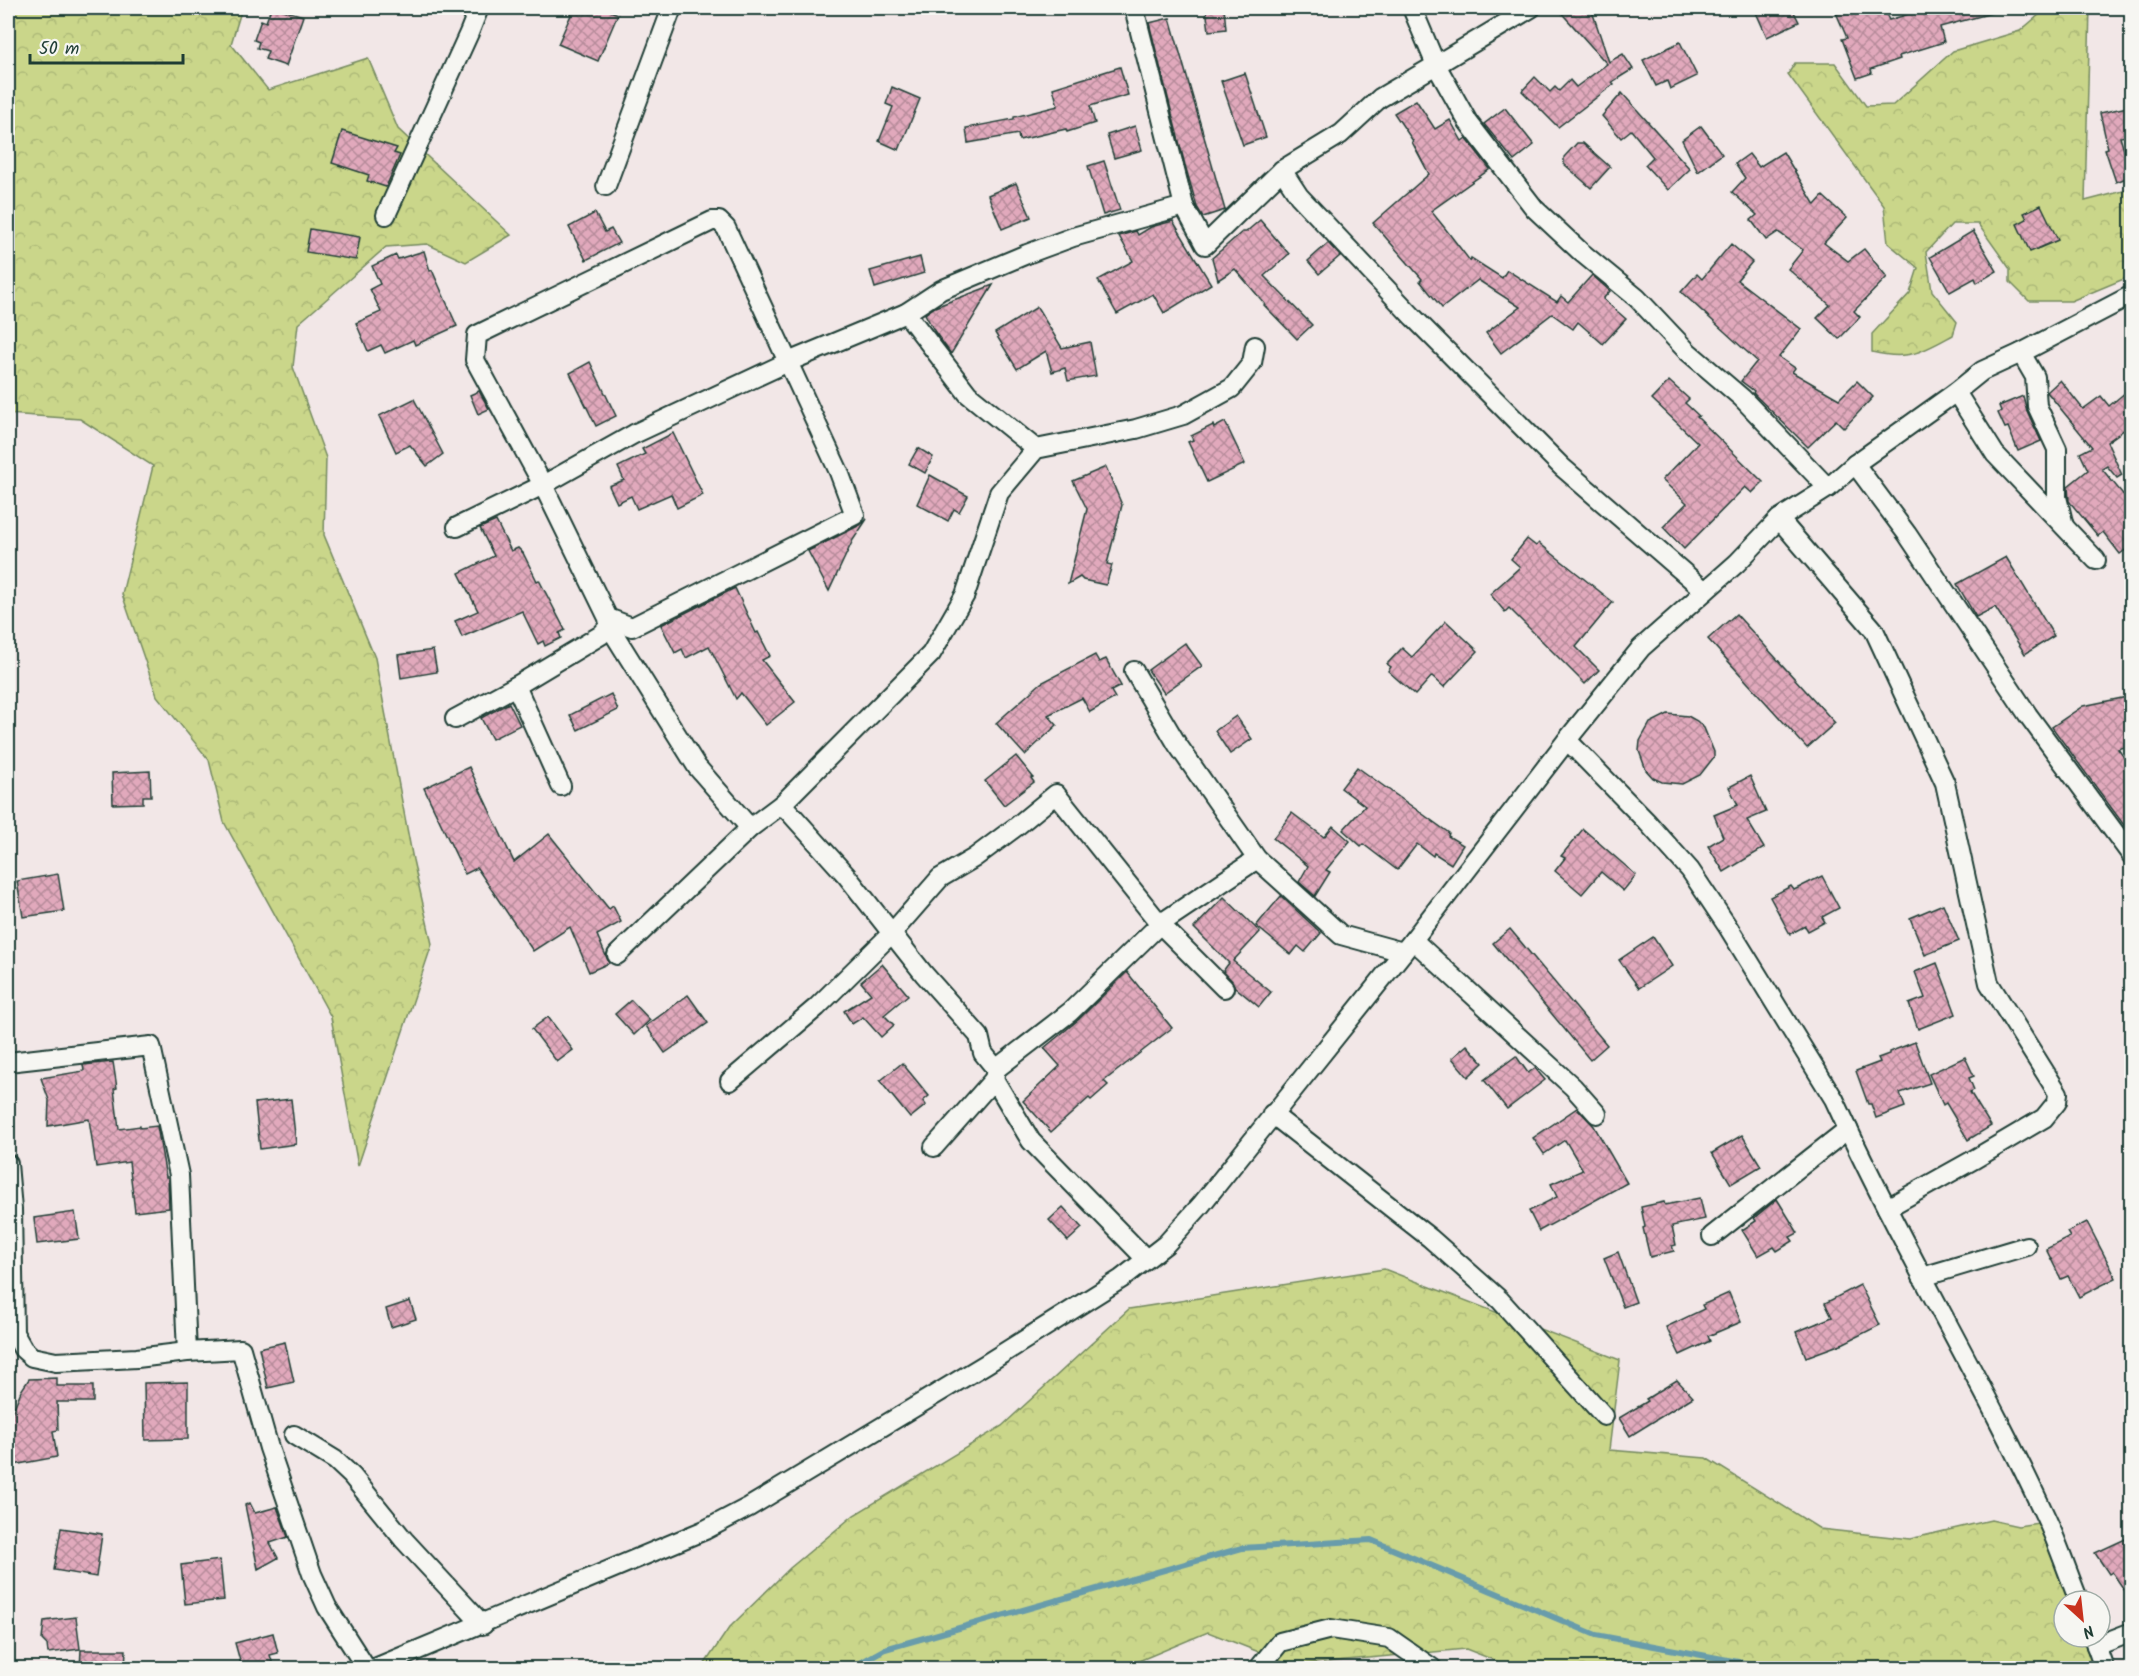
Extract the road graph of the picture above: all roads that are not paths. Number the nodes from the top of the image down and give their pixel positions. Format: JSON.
{"nodes":[{"id":1,"x":479,"y":8,"type":"edge"},
{"id":2,"x":672,"y":8,"type":"edge"},
{"id":3,"x":1134,"y":8,"type":"edge"},
{"id":4,"x":1412,"y":8,"type":"edge"},
{"id":5,"x":1531,"y":8,"type":"edge"},
{"id":6,"x":1436,"y":65,"type":"junction"},
{"id":7,"x":1282,"y":170,"type":"junction"},
{"id":8,"x":606,"y":186,"type":"dead end"},
{"id":9,"x":1184,"y":206,"type":"junction"},
{"id":10,"x":386,"y":215,"type":"dead end"},
{"id":11,"x":2132,"y":295,"type":"edge"},
{"id":12,"x":906,"y":313,"type":"junction"},
{"id":13,"x":1255,"y":346,"type":"dead end"},
{"id":14,"x":2021,"y":353,"type":"junction"},
{"id":15,"x":788,"y":362,"type":"junction"},
{"id":16,"x":1956,"y":392,"type":"junction"},
{"id":17,"x":1036,"y":449,"type":"junction"},
{"id":18,"x":1855,"y":464,"type":"junction"},
{"id":19,"x":543,"y":484,"type":"junction"},
{"id":20,"x":1828,"y":488,"type":"junction"},
{"id":21,"x":1779,"y":519,"type":"junction"},
{"id":22,"x":457,"y":527,"type":"dead end"},
{"id":23,"x":2064,"y":527,"type":"junction"},
{"id":24,"x":2096,"y":560,"type":"dead end"},
{"id":25,"x":1706,"y":591,"type":"junction"},
{"id":26,"x":608,"y":622,"type":"junction"},
{"id":27,"x":1134,"y":671,"type":"dead end"},
{"id":28,"x":516,"y":686,"type":"junction"},
{"id":29,"x":455,"y":720,"type":"dead end"},
{"id":30,"x":1567,"y":740,"type":"junction"},
{"id":31,"x":561,"y":786,"type":"dead end"},
{"id":32,"x":782,"y":804,"type":"junction"},
{"id":33,"x":750,"y":828,"type":"junction"},
{"id":34,"x":2132,"y":856,"type":"edge"},
{"id":35,"x":1257,"y":859,"type":"junction"},
{"id":36,"x":1161,"y":924,"type":"junction"},
{"id":37,"x":892,"y":933,"type":"junction"},
{"id":38,"x":1408,"y":946,"type":"junction"},
{"id":39,"x":617,"y":955,"type":"dead end"},
{"id":40,"x":1224,"y":988,"type":"dead end"},
{"id":41,"x":8,"y":1062,"type":"edge"},
{"id":42,"x":995,"y":1074,"type":"junction"},
{"id":43,"x":730,"y":1081,"type":"dead end"},
{"id":44,"x":1272,"y":1114,"type":"junction"},
{"id":45,"x":1597,"y":1114,"type":"dead end"},
{"id":46,"x":1848,"y":1129,"type":"junction"},
{"id":47,"x":934,"y":1147,"type":"dead end"},
{"id":48,"x":8,"y":1164,"type":"edge"},
{"id":49,"x":1887,"y":1208,"type":"junction"},
{"id":50,"x":1712,"y":1236,"type":"dead end"},
{"id":51,"x":2026,"y":1246,"type":"dead end"},
{"id":52,"x":1146,"y":1259,"type":"junction"},
{"id":53,"x":1922,"y":1277,"type":"junction"},
{"id":54,"x":187,"y":1352,"type":"junction"},
{"id":55,"x":1604,"y":1416,"type":"dead end"},
{"id":56,"x":294,"y":1435,"type":"dead end"},
{"id":57,"x":2074,"y":1589,"type":"edge"},
{"id":58,"x":483,"y":1625,"type":"junction"},
{"id":59,"x":2132,"y":1632,"type":"edge"},
{"id":60,"x":2112,"y":1637,"type":"edge"},
{"id":61,"x":2098,"y":1649,"type":"edge"},
{"id":62,"x":366,"y":1668,"type":"edge"},
{"id":63,"x":375,"y":1668,"type":"edge"},
{"id":64,"x":1259,"y":1668,"type":"edge"},
{"id":65,"x":1432,"y":1668,"type":"edge"},
{"id":66,"x":2104,"y":1668,"type":"edge"}],
"edges":[{"from":1,"to":10,"type":"street"},
{"from":2,"to":8,"type":"street"},
{"from":3,"to":9,"type":"street"},
{"from":4,"to":6,"type":"street"},
{"from":5,"to":6,"type":"street"},
{"from":6,"to":7,"type":"street"},
{"from":6,"to":20,"type":"street"},
{"from":7,"to":9,"type":"street"},
{"from":7,"to":25,"type":"street"},
{"from":9,"to":12,"type":"street"},
{"from":11,"to":14,"type":"street"},
{"from":12,"to":15,"type":"street"},
{"from":12,"to":17,"type":"street"},
{"from":13,"to":17,"type":"street"},
{"from":14,"to":16,"type":"street"},
{"from":14,"to":23,"type":"street"},
{"from":15,"to":19,"type":"street"},
{"from":15,"to":19,"type":"street"},
{"from":15,"to":26,"type":"street"},
{"from":16,"to":18,"type":"street"},
{"from":16,"to":23,"type":"street"},
{"from":17,"to":32,"type":"street"},
{"from":18,"to":20,"type":"street"},
{"from":18,"to":34,"type":"street"},
{"from":19,"to":22,"type":"street"},
{"from":19,"to":26,"type":"street"},
{"from":20,"to":21,"type":"street"},
{"from":21,"to":25,"type":"street"},
{"from":21,"to":49,"type":"street"},
{"from":23,"to":24,"type":"street"},
{"from":25,"to":30,"type":"street"},
{"from":26,"to":28,"type":"street"},
{"from":26,"to":33,"type":"street"},
{"from":27,"to":35,"type":"street"},
{"from":28,"to":29,"type":"street"},
{"from":28,"to":31,"type":"street"},
{"from":30,"to":38,"type":"street"},
{"from":30,"to":46,"type":"street"},
{"from":32,"to":33,"type":"street"},
{"from":32,"to":37,"type":"street"},
{"from":33,"to":39,"type":"street"},
{"from":35,"to":36,"type":"street"},
{"from":35,"to":38,"type":"street"},
{"from":36,"to":37,"type":"street"},
{"from":36,"to":40,"type":"street"},
{"from":36,"to":42,"type":"street"},
{"from":37,"to":42,"type":"street"},
{"from":37,"to":43,"type":"street"},
{"from":38,"to":44,"type":"street"},
{"from":38,"to":45,"type":"street"},
{"from":41,"to":54,"type":"street"},
{"from":42,"to":47,"type":"street"},
{"from":42,"to":52,"type":"street"},
{"from":44,"to":52,"type":"street"},
{"from":44,"to":55,"type":"street"},
{"from":46,"to":49,"type":"street"},
{"from":46,"to":50,"type":"street"},
{"from":48,"to":54,"type":"street"},
{"from":49,"to":53,"type":"street"},
{"from":51,"to":53,"type":"street"},
{"from":52,"to":58,"type":"street"},
{"from":53,"to":57,"type":"street"},
{"from":54,"to":62,"type":"street"},
{"from":56,"to":58,"type":"street"},
{"from":58,"to":63,"type":"street"},
{"from":59,"to":60,"type":"street"},
{"from":61,"to":66,"type":"street"},
{"from":64,"to":65,"type":"street"}]}
